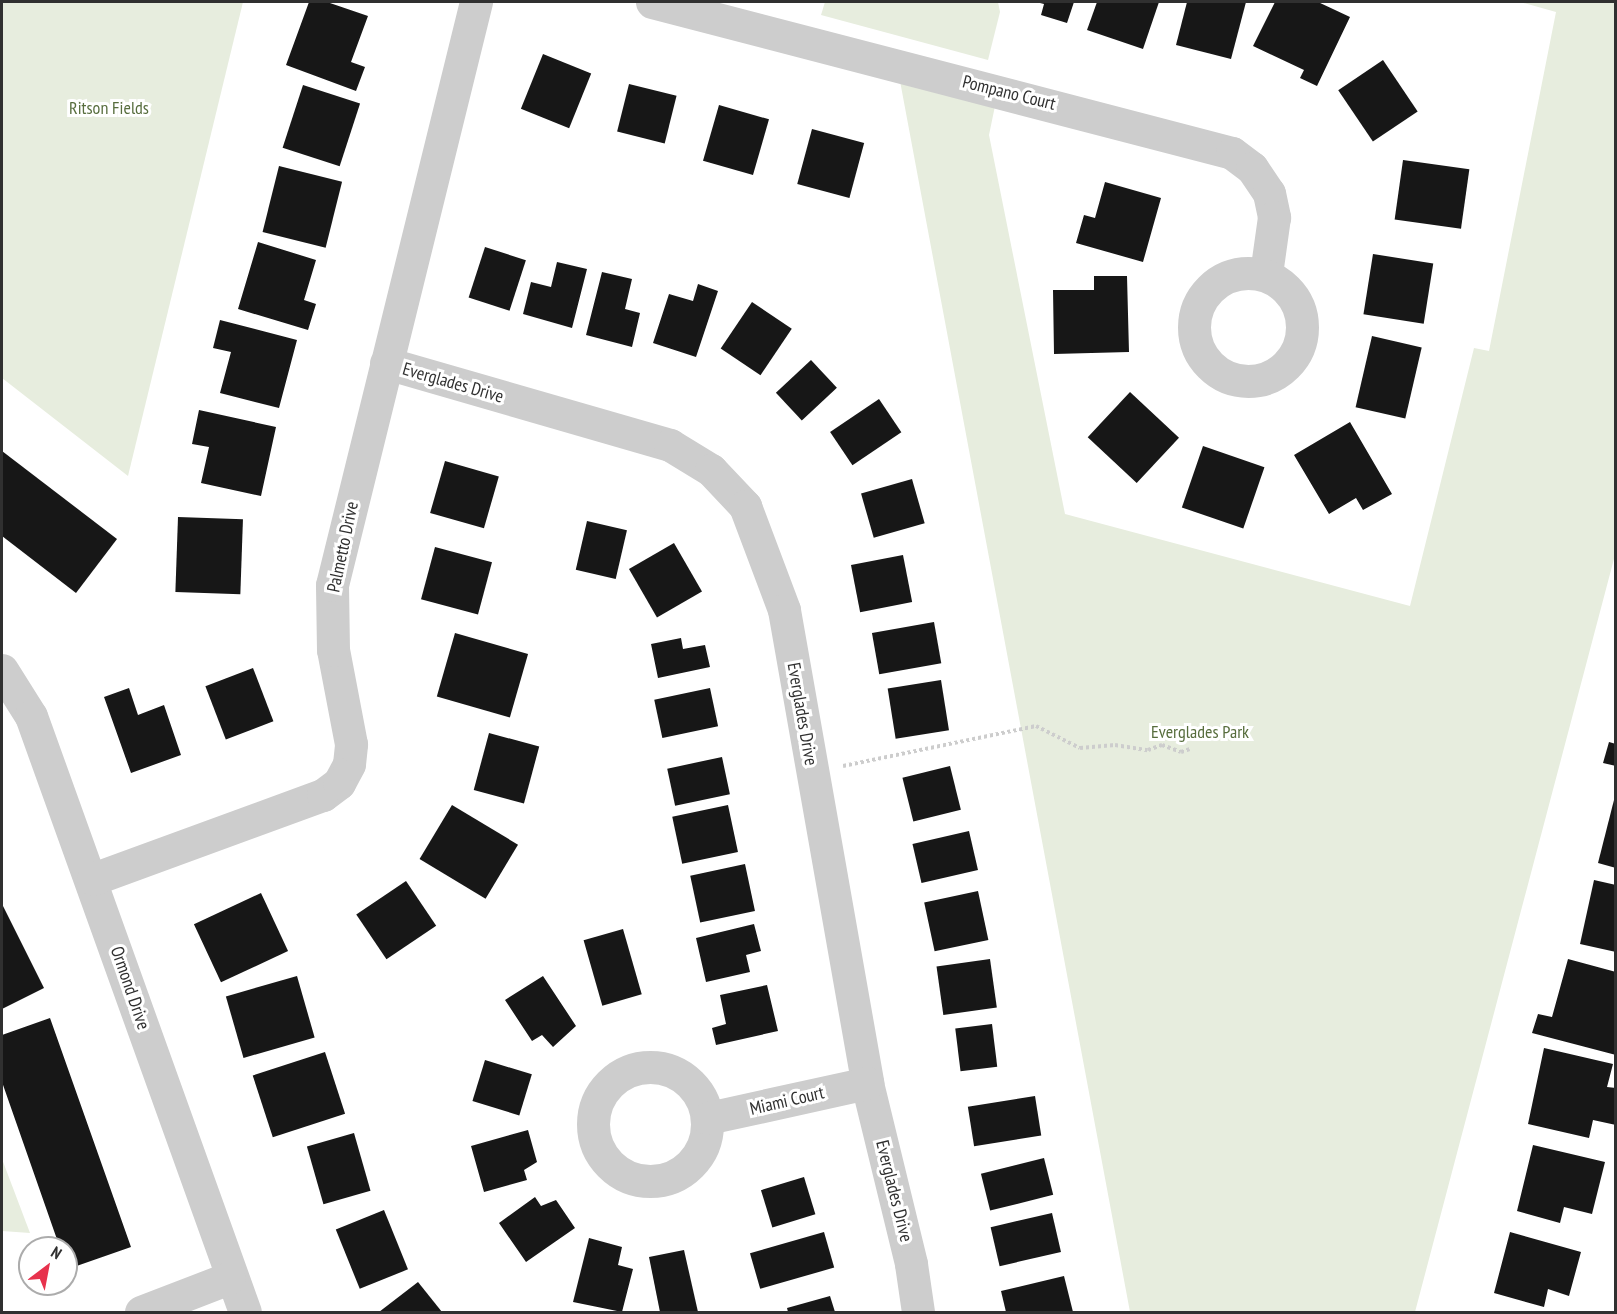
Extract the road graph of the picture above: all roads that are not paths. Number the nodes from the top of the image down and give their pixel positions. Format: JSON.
{"nodes":[{"id":1,"x":476,"y":2,"type":"edge"},
{"id":2,"x":652,"y":2,"type":"edge"},
{"id":3,"x":1266,"y":274,"type":"dead end"},
{"id":4,"x":386,"y":363,"type":"junction"},
{"id":5,"x":2,"y":670,"type":"edge"},
{"id":6,"x":93,"y":879,"type":"junction"},
{"id":7,"x":867,"y":1083,"type":"junction"},
{"id":8,"x":708,"y":1118,"type":"dead end"},
{"id":9,"x":229,"y":1278,"type":"junction"},
{"id":10,"x":141,"y":1312,"type":"edge"},
{"id":11,"x":245,"y":1312,"type":"edge"},
{"id":12,"x":918,"y":1312,"type":"edge"}],
"edges":[{"from":1,"to":4,"type":"street","name":"Palmetto Drive"},
{"from":2,"to":3,"type":"street","name":"Pompano Court"},
{"from":4,"to":6,"type":"street","name":"Palmetto Drive"},
{"from":4,"to":7,"type":"street","name":"Everglades Drive"},
{"from":5,"to":6,"type":"street","name":"Ormond Drive"},
{"from":6,"to":9,"type":"street","name":"Ormond Drive"},
{"from":7,"to":8,"type":"street","name":"Miami Court"},
{"from":7,"to":12,"type":"street","name":"Everglades Drive"},
{"from":9,"to":10,"type":"street"},
{"from":9,"to":11,"type":"street","name":"Ormond Drive"}]}
